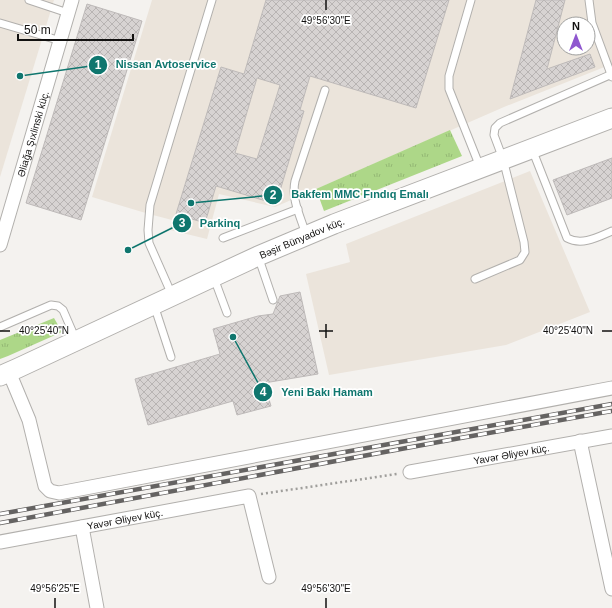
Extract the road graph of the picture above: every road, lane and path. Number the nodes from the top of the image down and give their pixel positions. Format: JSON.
{"nodes":[{"id":1,"x":29,"y":0,"type":"edge"},
{"id":2,"x":72,"y":0,"type":"edge"},
{"id":3,"x":212,"y":0,"type":"edge"},
{"id":4,"x":471,"y":0,"type":"edge"},
{"id":5,"x":589,"y":0,"type":"edge"},
{"id":6,"x":68,"y":13,"type":"junction"},
{"id":7,"x":0,"y":25,"type":"edge"},
{"id":8,"x":61,"y":41,"type":"junction"},
{"id":9,"x":612,"y":75,"type":"edge"},
{"id":10,"x":325,"y":90,"type":"dead end"},
{"id":11,"x":612,"y":118,"type":"edge"},
{"id":12,"x":532,"y":148,"type":"junction"},
{"id":13,"x":503,"y":159,"type":"junction"},
{"id":14,"x":480,"y":168,"type":"junction"},
{"id":15,"x":298,"y":209,"type":"junction"},
{"id":16,"x":612,"y":231,"type":"edge"},
{"id":17,"x":306,"y":235,"type":"junction"},
{"id":18,"x":223,"y":238,"type":"dead end"},
{"id":19,"x":0,"y":245,"type":"edge"},
{"id":20,"x":258,"y":256,"type":"junction"},
{"id":21,"x":214,"y":276,"type":"junction"},
{"id":22,"x":475,"y":279,"type":"dead end"},
{"id":23,"x":172,"y":296,"type":"junction"},
{"id":24,"x":273,"y":300,"type":"dead end"},
{"id":25,"x":154,"y":304,"type":"junction"},
{"id":26,"x":227,"y":313,"type":"dead end"},
{"id":27,"x":0,"y":327,"type":"edge"},
{"id":28,"x":76,"y":341,"type":"junction"},
{"id":29,"x":171,"y":357,"type":"dead end"},
{"id":30,"x":4,"y":374,"type":"edge"},
{"id":31,"x":612,"y":388,"type":"edge"},
{"id":32,"x":612,"y":436,"type":"edge"},
{"id":33,"x":580,"y":441,"type":"junction"},
{"id":34,"x":410,"y":472,"type":"joint"},
{"id":35,"x":249,"y":496,"type":"junction"},
{"id":36,"x":82,"y":527,"type":"junction"},
{"id":37,"x":0,"y":542,"type":"edge"},
{"id":38,"x":269,"y":577,"type":"dead end"},
{"id":39,"x":612,"y":589,"type":"edge"},
{"id":40,"x":97,"y":608,"type":"edge"}],
"edges":[{"from":1,"to":6,"type":"lane"},
{"from":2,"to":6,"type":"street","name":"Əliağa Şıxlinski küç."},
{"from":3,"to":23,"type":"lane"},
{"from":4,"to":14,"type":"lane"},
{"from":5,"to":9,"type":"lane"},
{"from":6,"to":8,"type":"street","name":"Əliağa Şıxlinski küç."},
{"from":7,"to":8,"type":"lane"},
{"from":8,"to":19,"type":"street","name":"Əliağa Şıxlinski küç."},
{"from":9,"to":13,"type":"lane"},
{"from":10,"to":15,"type":"lane"},
{"from":11,"to":12,"type":"street","name":"Bəşir Bünyadov küç."},
{"from":12,"to":13,"type":"street","name":"Bəşir Bünyadov küç."},
{"from":12,"to":16,"type":"lane"},
{"from":13,"to":14,"type":"street","name":"Bəşir Bünyadov küç."},
{"from":13,"to":22,"type":"lane"},
{"from":14,"to":17,"type":"street","name":"Bəşir Bünyadov küç."},
{"from":15,"to":17,"type":"lane"},
{"from":15,"to":18,"type":"lane"},
{"from":17,"to":20,"type":"street","name":"Bəşir Bünyadov küç."},
{"from":20,"to":21,"type":"street","name":"Bəşir Bünyadov küç."},
{"from":20,"to":24,"type":"lane"},
{"from":21,"to":23,"type":"street","name":"Bəşir Bünyadov küç."},
{"from":21,"to":26,"type":"lane"},
{"from":23,"to":25,"type":"street","name":"Bəşir Bünyadov küç."},
{"from":25,"to":28,"type":"street","name":"Bəşir Bünyadov küç."},
{"from":25,"to":29,"type":"lane"},
{"from":27,"to":28,"type":"lane"},
{"from":28,"to":30,"type":"street","name":"Bəşir Bünyadov küç."},
{"from":30,"to":31,"type":"street"},
{"from":32,"to":33,"type":"street","name":"Yavər Əliyev küç."},
{"from":33,"to":34,"type":"street","name":"Yavər Əliyev küç."},
{"from":33,"to":39,"type":"street"},
{"from":34,"to":35,"type":"path"},
{"from":35,"to":36,"type":"street","name":"Yavər Əliyev küç."},
{"from":35,"to":38,"type":"street"},
{"from":36,"to":37,"type":"street","name":"Yavər Əliyev küç."},
{"from":36,"to":40,"type":"street"}]}
